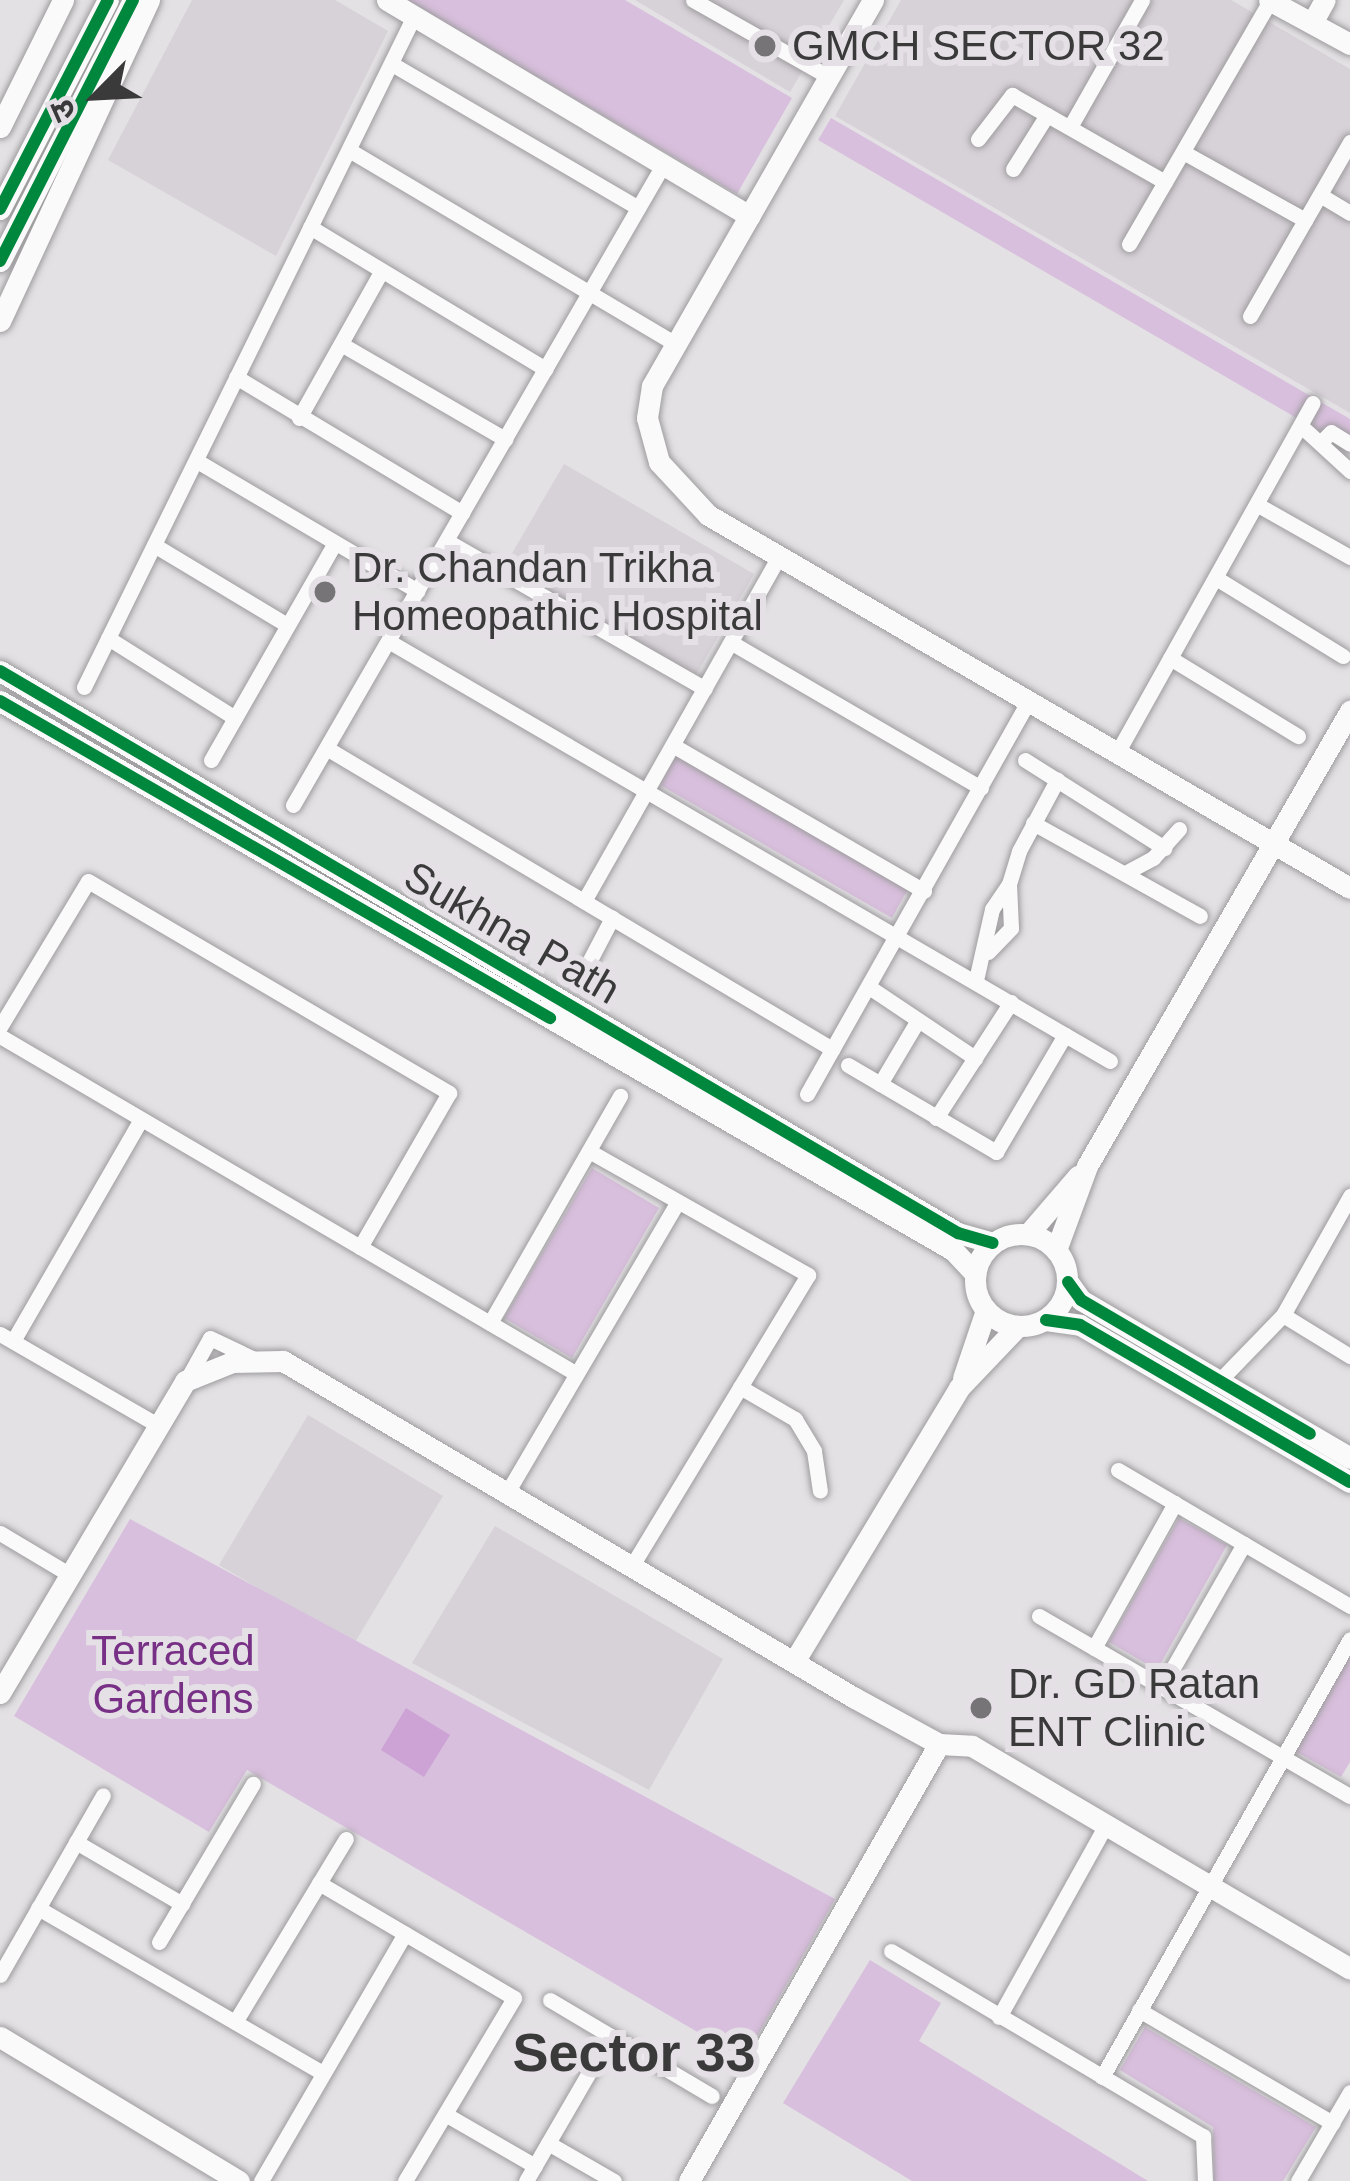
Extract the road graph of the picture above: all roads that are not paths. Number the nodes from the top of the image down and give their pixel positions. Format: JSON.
{"nodes":[{"id":1,"x":63,"y":0,"type":"edge"},
{"id":2,"x":108,"y":0,"type":"edge"},
{"id":3,"x":133,"y":0,"type":"edge"},
{"id":4,"x":149,"y":0,"type":"edge"},
{"id":5,"x":387,"y":0,"type":"edge"},
{"id":6,"x":693,"y":0,"type":"edge"},
{"id":7,"x":874,"y":0,"type":"edge"},
{"id":8,"x":1142,"y":0,"type":"edge"},
{"id":9,"x":1270,"y":0,"type":"edge"},
{"id":10,"x":1325,"y":0,"type":"edge"},
{"id":11,"x":414,"y":16,"type":"junction"},
{"id":12,"x":1312,"y":23,"type":"junction"},
{"id":13,"x":1350,"y":44,"type":"edge"},
{"id":14,"x":392,"y":64,"type":"junction"},
{"id":15,"x":829,"y":77,"type":"junction"},
{"id":16,"x":1047,"y":115,"type":"junction"},
{"id":17,"x":1070,"y":127,"type":"junction"},
{"id":18,"x":0,"y":128,"type":"edge"},
{"id":19,"x":978,"y":139,"type":"dead end"},
{"id":20,"x":1350,"y":142,"type":"edge"},
{"id":21,"x":349,"y":150,"type":"junction"},
{"id":22,"x":1183,"y":152,"type":"junction"},
{"id":23,"x":664,"y":165,"type":"junction"},
{"id":24,"x":1013,"y":169,"type":"dead end"},
{"id":25,"x":1165,"y":182,"type":"junction"},
{"id":26,"x":1320,"y":195,"type":"junction"},
{"id":27,"x":638,"y":208,"type":"junction"},
{"id":28,"x":0,"y":209,"type":"edge"},
{"id":29,"x":1350,"y":213,"type":"edge"},
{"id":30,"x":750,"y":215,"type":"junction"},
{"id":31,"x":1305,"y":220,"type":"junction"},
{"id":32,"x":310,"y":227,"type":"junction"},
{"id":33,"x":1129,"y":244,"type":"dead end"},
{"id":34,"x":0,"y":261,"type":"edge"},
{"id":35,"x":381,"y":272,"type":"junction"},
{"id":36,"x":590,"y":293,"type":"junction"},
{"id":37,"x":1250,"y":316,"type":"dead end"},
{"id":38,"x":0,"y":321,"type":"edge"},
{"id":39,"x":341,"y":344,"type":"junction"},
{"id":40,"x":676,"y":344,"type":"junction"},
{"id":41,"x":545,"y":369,"type":"junction"},
{"id":42,"x":236,"y":377,"type":"junction"},
{"id":43,"x":1313,"y":403,"type":"dead end"},
{"id":44,"x":299,"y":418,"type":"junction"},
{"id":45,"x":1301,"y":426,"type":"junction"},
{"id":46,"x":505,"y":439,"type":"junction"},
{"id":47,"x":1323,"y":440,"type":"junction"},
{"id":48,"x":1350,"y":444,"type":"edge"},
{"id":49,"x":196,"y":461,"type":"junction"},
{"id":50,"x":1350,"y":471,"type":"edge"},
{"id":51,"x":1258,"y":505,"type":"junction"},
{"id":52,"x":462,"y":513,"type":"junction"},
{"id":53,"x":447,"y":541,"type":"junction"},
{"id":54,"x":335,"y":543,"type":"junction"},
{"id":55,"x":154,"y":544,"type":"junction"},
{"id":56,"x":779,"y":556,"type":"junction"},
{"id":57,"x":1350,"y":557,"type":"edge"},
{"id":58,"x":1216,"y":578,"type":"junction"},
{"id":59,"x":418,"y":591,"type":"junction"},
{"id":60,"x":287,"y":625,"type":"junction"},
{"id":61,"x":109,"y":638,"type":"junction"},
{"id":62,"x":390,"y":642,"type":"junction"},
{"id":63,"x":732,"y":643,"type":"junction"},
{"id":64,"x":1342,"y":656,"type":"dead end"},
{"id":65,"x":1170,"y":658,"type":"junction"},
{"id":66,"x":0,"y":671,"type":"edge"},
{"id":67,"x":83,"y":687,"type":"dead end"},
{"id":68,"x":705,"y":689,"type":"junction"},
{"id":69,"x":0,"y":701,"type":"edge"},
{"id":70,"x":1028,"y":702,"type":"junction"},
{"id":71,"x":1350,"y":711,"type":"edge"},
{"id":72,"x":235,"y":718,"type":"junction"},
{"id":73,"x":1298,"y":736,"type":"dead end"},
{"id":74,"x":674,"y":746,"type":"junction"},
{"id":75,"x":328,"y":749,"type":"junction"},
{"id":76,"x":1117,"y":753,"type":"junction"},
{"id":77,"x":211,"y":760,"type":"dead end"},
{"id":78,"x":1025,"y":760,"type":"dead end"},
{"id":79,"x":1058,"y":780,"type":"junction"},
{"id":80,"x":981,"y":788,"type":"junction"},
{"id":81,"x":649,"y":790,"type":"junction"},
{"id":82,"x":293,"y":805,"type":"dead end"},
{"id":83,"x":1033,"y":824,"type":"junction"},
{"id":84,"x":1179,"y":829,"type":"dead end"},
{"id":85,"x":1273,"y":844,"type":"junction"},
{"id":86,"x":1164,"y":848,"type":"junction"},
{"id":87,"x":1125,"y":873,"type":"junction"},
{"id":88,"x":1350,"y":888,"type":"edge"},
{"id":89,"x":924,"y":891,"type":"junction"},
{"id":90,"x":584,"y":902,"type":"junction"},
{"id":91,"x":1200,"y":916,"type":"dead end"},
{"id":92,"x":612,"y":918,"type":"junction"},
{"id":93,"x":900,"y":933,"type":"junction"},
{"id":94,"x":581,"y":977,"type":"dead end"},
{"id":95,"x":976,"y":980,"type":"junction"},
{"id":96,"x":869,"y":987,"type":"junction"},
{"id":97,"x":1011,"y":1001,"type":"junction"},
{"id":98,"x":918,"y":1020,"type":"junction"},
{"id":99,"x":0,"y":1027,"type":"edge"},
{"id":100,"x":1065,"y":1034,"type":"junction"},
{"id":101,"x":0,"y":1036,"type":"edge"},
{"id":102,"x":832,"y":1049,"type":"junction"},
{"id":103,"x":975,"y":1058,"type":"junction"},
{"id":104,"x":1109,"y":1061,"type":"dead end"},
{"id":105,"x":848,"y":1065,"type":"dead end"},
{"id":106,"x":880,"y":1084,"type":"junction"},
{"id":107,"x":806,"y":1094,"type":"dead end"},
{"id":108,"x":620,"y":1096,"type":"dead end"},
{"id":109,"x":936,"y":1118,"type":"junction"},
{"id":110,"x":141,"y":1119,"type":"junction"},
{"id":111,"x":589,"y":1151,"type":"junction"},
{"id":112,"x":1087,"y":1166,"type":"junction"},
{"id":113,"x":1350,"y":1196,"type":"edge"},
{"id":114,"x":677,"y":1203,"type":"junction"},
{"id":115,"x":1028,"y":1234,"type":"junction"},
{"id":116,"x":993,"y":1243,"type":"junction"},
{"id":117,"x":360,"y":1247,"type":"junction"},
{"id":118,"x":1056,"y":1250,"type":"junction"},
{"id":119,"x":975,"y":1274,"type":"junction"},
{"id":120,"x":1068,"y":1282,"type":"junction"},
{"id":121,"x":986,"y":1310,"type":"junction"},
{"id":122,"x":1283,"y":1316,"type":"junction"},
{"id":123,"x":1046,"y":1320,"type":"junction"},
{"id":124,"x":490,"y":1323,"type":"junction"},
{"id":125,"x":1017,"y":1327,"type":"junction"},
{"id":126,"x":6,"y":1338,"type":"edge"},
{"id":127,"x":1350,"y":1356,"type":"edge"},
{"id":128,"x":575,"y":1373,"type":"junction"},
{"id":129,"x":1220,"y":1381,"type":"junction"},
{"id":130,"x":740,"y":1387,"type":"junction"},
{"id":131,"x":959,"y":1388,"type":"junction"},
{"id":132,"x":154,"y":1423,"type":"junction"},
{"id":133,"x":1350,"y":1458,"type":"edge"},
{"id":134,"x":1118,"y":1470,"type":"dead end"},
{"id":135,"x":1350,"y":1482,"type":"edge"},
{"id":136,"x":508,"y":1491,"type":"junction"},
{"id":137,"x":820,"y":1491,"type":"dead end"},
{"id":138,"x":1175,"y":1503,"type":"junction"},
{"id":139,"x":0,"y":1534,"type":"edge"},
{"id":140,"x":1244,"y":1544,"type":"junction"},
{"id":141,"x":633,"y":1564,"type":"junction"},
{"id":142,"x":67,"y":1573,"type":"junction"},
{"id":143,"x":1350,"y":1606,"type":"edge"},
{"id":144,"x":1039,"y":1616,"type":"dead end"},
{"id":145,"x":1350,"y":1639,"type":"edge"},
{"id":146,"x":1094,"y":1648,"type":"junction"},
{"id":147,"x":795,"y":1660,"type":"junction"},
{"id":148,"x":1162,"y":1687,"type":"junction"},
{"id":149,"x":0,"y":1693,"type":"edge"},
{"id":150,"x":939,"y":1744,"type":"junction"},
{"id":151,"x":1282,"y":1756,"type":"junction"},
{"id":152,"x":254,"y":1784,"type":"dead end"},
{"id":153,"x":1348,"y":1791,"type":"edge"},
{"id":154,"x":103,"y":1795,"type":"dead end"},
{"id":155,"x":1103,"y":1828,"type":"junction"},
{"id":156,"x":346,"y":1839,"type":"dead end"},
{"id":157,"x":76,"y":1842,"type":"junction"},
{"id":158,"x":319,"y":1883,"type":"junction"},
{"id":159,"x":1208,"y":1889,"type":"junction"},
{"id":160,"x":182,"y":1904,"type":"junction"},
{"id":161,"x":38,"y":1908,"type":"junction"},
{"id":162,"x":405,"y":1934,"type":"junction"},
{"id":163,"x":159,"y":1942,"type":"dead end"},
{"id":164,"x":891,"y":1951,"type":"dead end"},
{"id":165,"x":1350,"y":1969,"type":"edge"},
{"id":166,"x":0,"y":1976,"type":"edge"},
{"id":167,"x":550,"y":2000,"type":"dead end"},
{"id":168,"x":1139,"y":2010,"type":"junction"},
{"id":169,"x":999,"y":2018,"type":"junction"},
{"id":170,"x":235,"y":2022,"type":"junction"},
{"id":171,"x":610,"y":2036,"type":"junction"},
{"id":172,"x":0,"y":2038,"type":"edge"},
{"id":173,"x":323,"y":2073,"type":"junction"},
{"id":174,"x":1102,"y":2078,"type":"junction"},
{"id":175,"x":1350,"y":2092,"type":"edge"},
{"id":176,"x":712,"y":2096,"type":"dead end"},
{"id":177,"x":445,"y":2114,"type":"junction"},
{"id":178,"x":1332,"y":2123,"type":"junction"},
{"id":179,"x":548,"y":2144,"type":"junction"},
{"id":180,"x":530,"y":2173,"type":"edge"},
{"id":181,"x":239,"y":2181,"type":"edge"},
{"id":182,"x":261,"y":2181,"type":"edge"},
{"id":183,"x":405,"y":2181,"type":"edge"},
{"id":184,"x":614,"y":2181,"type":"edge"},
{"id":185,"x":689,"y":2181,"type":"edge"},
{"id":186,"x":1205,"y":2181,"type":"edge"},
{"id":187,"x":1298,"y":2181,"type":"edge"}],
"edges":[{"from":1,"to":18,"type":"street"},
{"from":2,"to":28,"type":"street"},
{"from":3,"to":34,"type":"street"},
{"from":4,"to":38,"type":"street"},
{"from":5,"to":11,"type":"street"},
{"from":6,"to":15,"type":"street"},
{"from":7,"to":15,"type":"street"},
{"from":8,"to":17,"type":"street"},
{"from":9,"to":12,"type":"street"},
{"from":9,"to":22,"type":"street"},
{"from":10,"to":12,"type":"street"},
{"from":11,"to":14,"type":"street"},
{"from":11,"to":23,"type":"street"},
{"from":12,"to":13,"type":"street"},
{"from":14,"to":21,"type":"street"},
{"from":14,"to":27,"type":"street"},
{"from":15,"to":30,"type":"street"},
{"from":16,"to":17,"type":"street"},
{"from":16,"to":19,"type":"street"},
{"from":16,"to":24,"type":"street"},
{"from":17,"to":25,"type":"street"},
{"from":20,"to":26,"type":"street"},
{"from":21,"to":32,"type":"street"},
{"from":21,"to":36,"type":"street"},
{"from":22,"to":25,"type":"street"},
{"from":22,"to":31,"type":"street"},
{"from":23,"to":27,"type":"street"},
{"from":23,"to":30,"type":"street"},
{"from":25,"to":33,"type":"street"},
{"from":26,"to":29,"type":"street"},
{"from":26,"to":31,"type":"street"},
{"from":27,"to":36,"type":"street"},
{"from":30,"to":40,"type":"street"},
{"from":31,"to":37,"type":"street"},
{"from":32,"to":35,"type":"street"},
{"from":32,"to":42,"type":"street"},
{"from":35,"to":39,"type":"street"},
{"from":35,"to":41,"type":"street"},
{"from":36,"to":40,"type":"street"},
{"from":36,"to":41,"type":"street"},
{"from":39,"to":44,"type":"street"},
{"from":39,"to":46,"type":"street"},
{"from":40,"to":56,"type":"street"},
{"from":41,"to":46,"type":"street"},
{"from":42,"to":44,"type":"street"},
{"from":42,"to":49,"type":"street"},
{"from":43,"to":45,"type":"street"},
{"from":44,"to":52,"type":"street"},
{"from":45,"to":47,"type":"street"},
{"from":45,"to":51,"type":"street"},
{"from":46,"to":52,"type":"street"},
{"from":47,"to":48,"type":"street"},
{"from":47,"to":50,"type":"street"},
{"from":49,"to":54,"type":"street"},
{"from":49,"to":55,"type":"street"},
{"from":51,"to":57,"type":"street"},
{"from":51,"to":58,"type":"street"},
{"from":52,"to":53,"type":"street"},
{"from":53,"to":59,"type":"street"},
{"from":53,"to":68,"type":"street"},
{"from":54,"to":59,"type":"street"},
{"from":54,"to":60,"type":"street"},
{"from":55,"to":60,"type":"street"},
{"from":55,"to":61,"type":"street"},
{"from":56,"to":63,"type":"street"},
{"from":56,"to":70,"type":"street"},
{"from":58,"to":64,"type":"street"},
{"from":58,"to":65,"type":"street"},
{"from":59,"to":62,"type":"street"},
{"from":60,"to":72,"type":"street"},
{"from":61,"to":67,"type":"street"},
{"from":61,"to":72,"type":"street"},
{"from":62,"to":75,"type":"street"},
{"from":62,"to":81,"type":"street"},
{"from":63,"to":68,"type":"street"},
{"from":63,"to":80,"type":"street"},
{"from":65,"to":73,"type":"street"},
{"from":65,"to":76,"type":"street"},
{"from":66,"to":116,"type":"street","name":"Sukhna Path"},
{"from":68,"to":74,"type":"street"},
{"from":69,"to":119,"type":"street","name":"Sukhna Path"},
{"from":70,"to":76,"type":"street"},
{"from":70,"to":80,"type":"street"},
{"from":71,"to":85,"type":"street"},
{"from":72,"to":77,"type":"street"},
{"from":74,"to":81,"type":"street"},
{"from":74,"to":89,"type":"street"},
{"from":75,"to":82,"type":"street"},
{"from":75,"to":90,"type":"street"},
{"from":76,"to":85,"type":"street"},
{"from":78,"to":79,"type":"street"},
{"from":79,"to":83,"type":"street"},
{"from":79,"to":86,"type":"street"},
{"from":80,"to":89,"type":"street"},
{"from":81,"to":90,"type":"street"},
{"from":81,"to":93,"type":"street"},
{"from":83,"to":87,"type":"street"},
{"from":83,"to":95,"type":"street"},
{"from":84,"to":86,"type":"street"},
{"from":85,"to":88,"type":"street"},
{"from":85,"to":112,"type":"street"},
{"from":86,"to":87,"type":"street"},
{"from":87,"to":91,"type":"street"},
{"from":89,"to":93,"type":"street"},
{"from":90,"to":92,"type":"street"},
{"from":92,"to":94,"type":"street"},
{"from":92,"to":102,"type":"street"},
{"from":93,"to":95,"type":"street"},
{"from":93,"to":96,"type":"street"},
{"from":95,"to":97,"type":"street"},
{"from":96,"to":98,"type":"street"},
{"from":96,"to":102,"type":"street"},
{"from":97,"to":100,"type":"street"},
{"from":97,"to":103,"type":"street"},
{"from":98,"to":103,"type":"street"},
{"from":98,"to":106,"type":"street"},
{"from":99,"to":117,"type":"street"},
{"from":100,"to":104,"type":"street"},
{"from":100,"to":109,"type":"street"},
{"from":101,"to":110,"type":"street"},
{"from":102,"to":107,"type":"street"},
{"from":103,"to":109,"type":"street"},
{"from":105,"to":106,"type":"street"},
{"from":106,"to":109,"type":"street"},
{"from":108,"to":111,"type":"street"},
{"from":110,"to":117,"type":"street"},
{"from":110,"to":126,"type":"street"},
{"from":111,"to":114,"type":"street"},
{"from":111,"to":124,"type":"street"},
{"from":112,"to":115,"type":"street"},
{"from":112,"to":118,"type":"street"},
{"from":113,"to":122,"type":"street"},
{"from":114,"to":128,"type":"street"},
{"from":114,"to":130,"type":"street"},
{"from":115,"to":116,"type":"street"},
{"from":115,"to":118,"type":"street"},
{"from":116,"to":119,"type":"street"},
{"from":117,"to":124,"type":"street"},
{"from":118,"to":120,"type":"street"},
{"from":119,"to":121,"type":"street"},
{"from":120,"to":123,"type":"street"},
{"from":120,"to":129,"type":"street"},
{"from":121,"to":125,"type":"street"},
{"from":121,"to":131,"type":"street"},
{"from":122,"to":127,"type":"street"},
{"from":122,"to":129,"type":"street"},
{"from":123,"to":125,"type":"street"},
{"from":123,"to":135,"type":"street"},
{"from":124,"to":128,"type":"street"},
{"from":125,"to":131,"type":"street"},
{"from":126,"to":132,"type":"street"},
{"from":128,"to":136,"type":"street"},
{"from":129,"to":133,"type":"street"},
{"from":130,"to":137,"type":"street"},
{"from":130,"to":141,"type":"street"},
{"from":131,"to":147,"type":"street"},
{"from":132,"to":136,"type":"street"},
{"from":132,"to":142,"type":"street"},
{"from":134,"to":138,"type":"street"},
{"from":136,"to":141,"type":"street"},
{"from":138,"to":140,"type":"street"},
{"from":138,"to":146,"type":"street"},
{"from":139,"to":142,"type":"street"},
{"from":140,"to":143,"type":"street"},
{"from":140,"to":148,"type":"street"},
{"from":141,"to":147,"type":"street"},
{"from":142,"to":149,"type":"street"},
{"from":144,"to":146,"type":"street"},
{"from":145,"to":151,"type":"street"},
{"from":146,"to":148,"type":"street"},
{"from":147,"to":150,"type":"street"},
{"from":148,"to":151,"type":"street"},
{"from":150,"to":155,"type":"street"},
{"from":150,"to":185,"type":"street"},
{"from":151,"to":153,"type":"street"},
{"from":151,"to":159,"type":"street"},
{"from":152,"to":160,"type":"street"},
{"from":154,"to":157,"type":"street"},
{"from":155,"to":159,"type":"street"},
{"from":155,"to":169,"type":"street"},
{"from":156,"to":158,"type":"street"},
{"from":157,"to":160,"type":"street"},
{"from":157,"to":161,"type":"street"},
{"from":158,"to":162,"type":"street"},
{"from":158,"to":170,"type":"street"},
{"from":159,"to":165,"type":"street"},
{"from":159,"to":168,"type":"street"},
{"from":160,"to":163,"type":"street"},
{"from":161,"to":166,"type":"street"},
{"from":161,"to":170,"type":"street"},
{"from":162,"to":173,"type":"street"},
{"from":162,"to":177,"type":"street"},
{"from":164,"to":169,"type":"street"},
{"from":167,"to":171,"type":"street"},
{"from":168,"to":174,"type":"street"},
{"from":168,"to":178,"type":"street"},
{"from":169,"to":174,"type":"street"},
{"from":170,"to":173,"type":"street"},
{"from":171,"to":176,"type":"street"},
{"from":171,"to":179,"type":"street"},
{"from":172,"to":181,"type":"street"},
{"from":173,"to":182,"type":"street"},
{"from":174,"to":186,"type":"street"},
{"from":175,"to":178,"type":"street"},
{"from":177,"to":180,"type":"street"},
{"from":177,"to":183,"type":"street"},
{"from":178,"to":187,"type":"street"},
{"from":179,"to":180,"type":"street"},
{"from":179,"to":184,"type":"street"}]}
